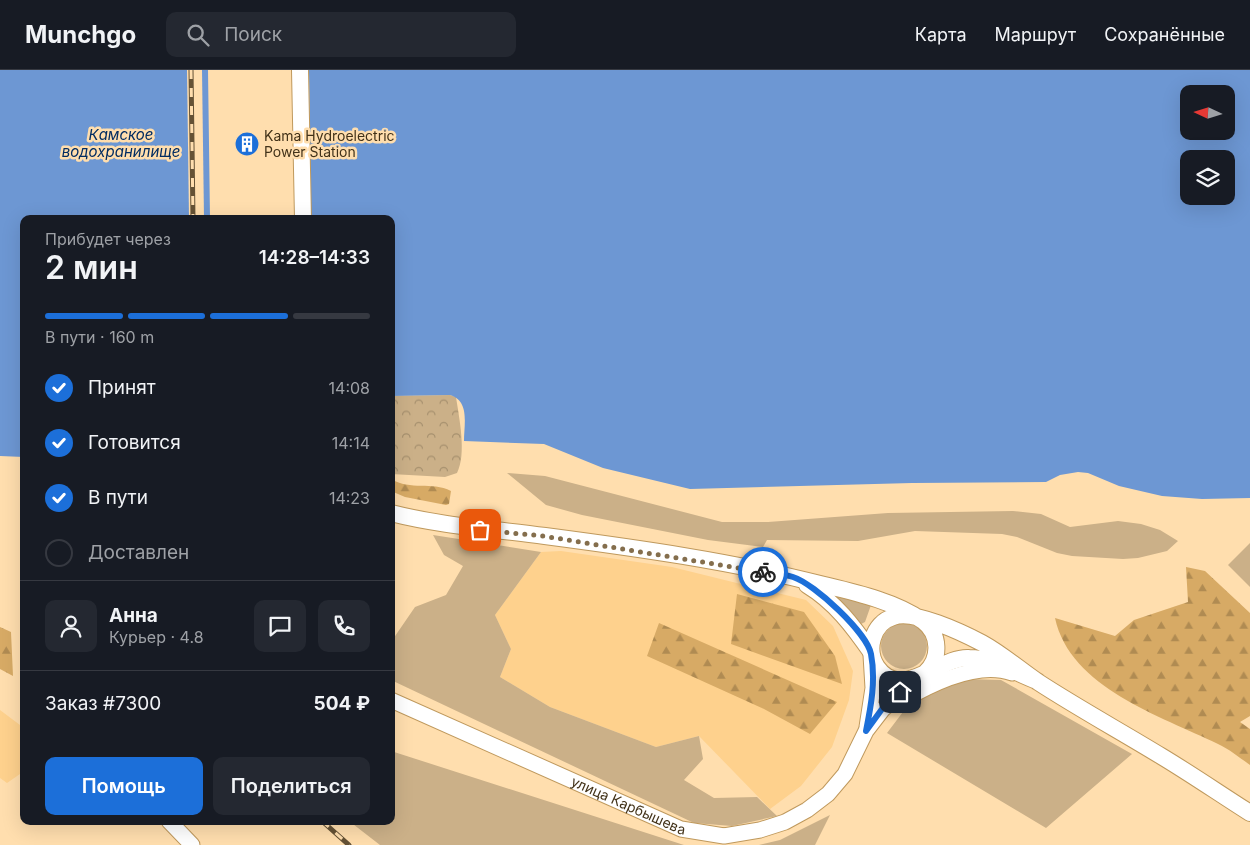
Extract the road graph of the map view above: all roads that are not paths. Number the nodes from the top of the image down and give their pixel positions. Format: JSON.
{"nodes":[{"id":1,"x":300,"y":70,"type":"edge"},
{"id":2,"x":303,"y":215,"type":"edge"},
{"id":3,"x":395,"y":515,"type":"edge"},
{"id":4,"x":795,"y":578,"type":"junction"},
{"id":5,"x":915,"y":616,"type":"junction"},
{"id":6,"x":871,"y":652,"type":"junction"},
{"id":7,"x":924,"y":674,"type":"junction"},
{"id":8,"x":1037,"y":681,"type":"junction"},
{"id":9,"x":395,"y":702,"type":"edge"},
{"id":10,"x":866,"y":731,"type":"junction"},
{"id":11,"x":1250,"y":813,"type":"edge"},
{"id":12,"x":173,"y":825,"type":"edge"},
{"id":13,"x":192,"y":845,"type":"edge"}],
"edges":[{"from":1,"to":2,"type":"main road"},
{"from":3,"to":4,"type":"main road"},
{"from":4,"to":5,"type":"main road"},
{"from":4,"to":6,"type":"main road"},
{"from":5,"to":6,"type":"main road"},
{"from":5,"to":7,"type":"main road"},
{"from":5,"to":8,"type":"main road"},
{"from":6,"to":7,"type":"main road"},
{"from":6,"to":10,"type":"main road","name":"улица Карбышева"},
{"from":7,"to":8,"type":"main road"},
{"from":7,"to":10,"type":"main road","name":"улица Карбышева"},
{"from":8,"to":10,"type":"main road"},
{"from":8,"to":11,"type":"main road"},
{"from":9,"to":10,"type":"main road","name":"улица Карбышева"},
{"from":12,"to":13,"type":"main road"}]}
